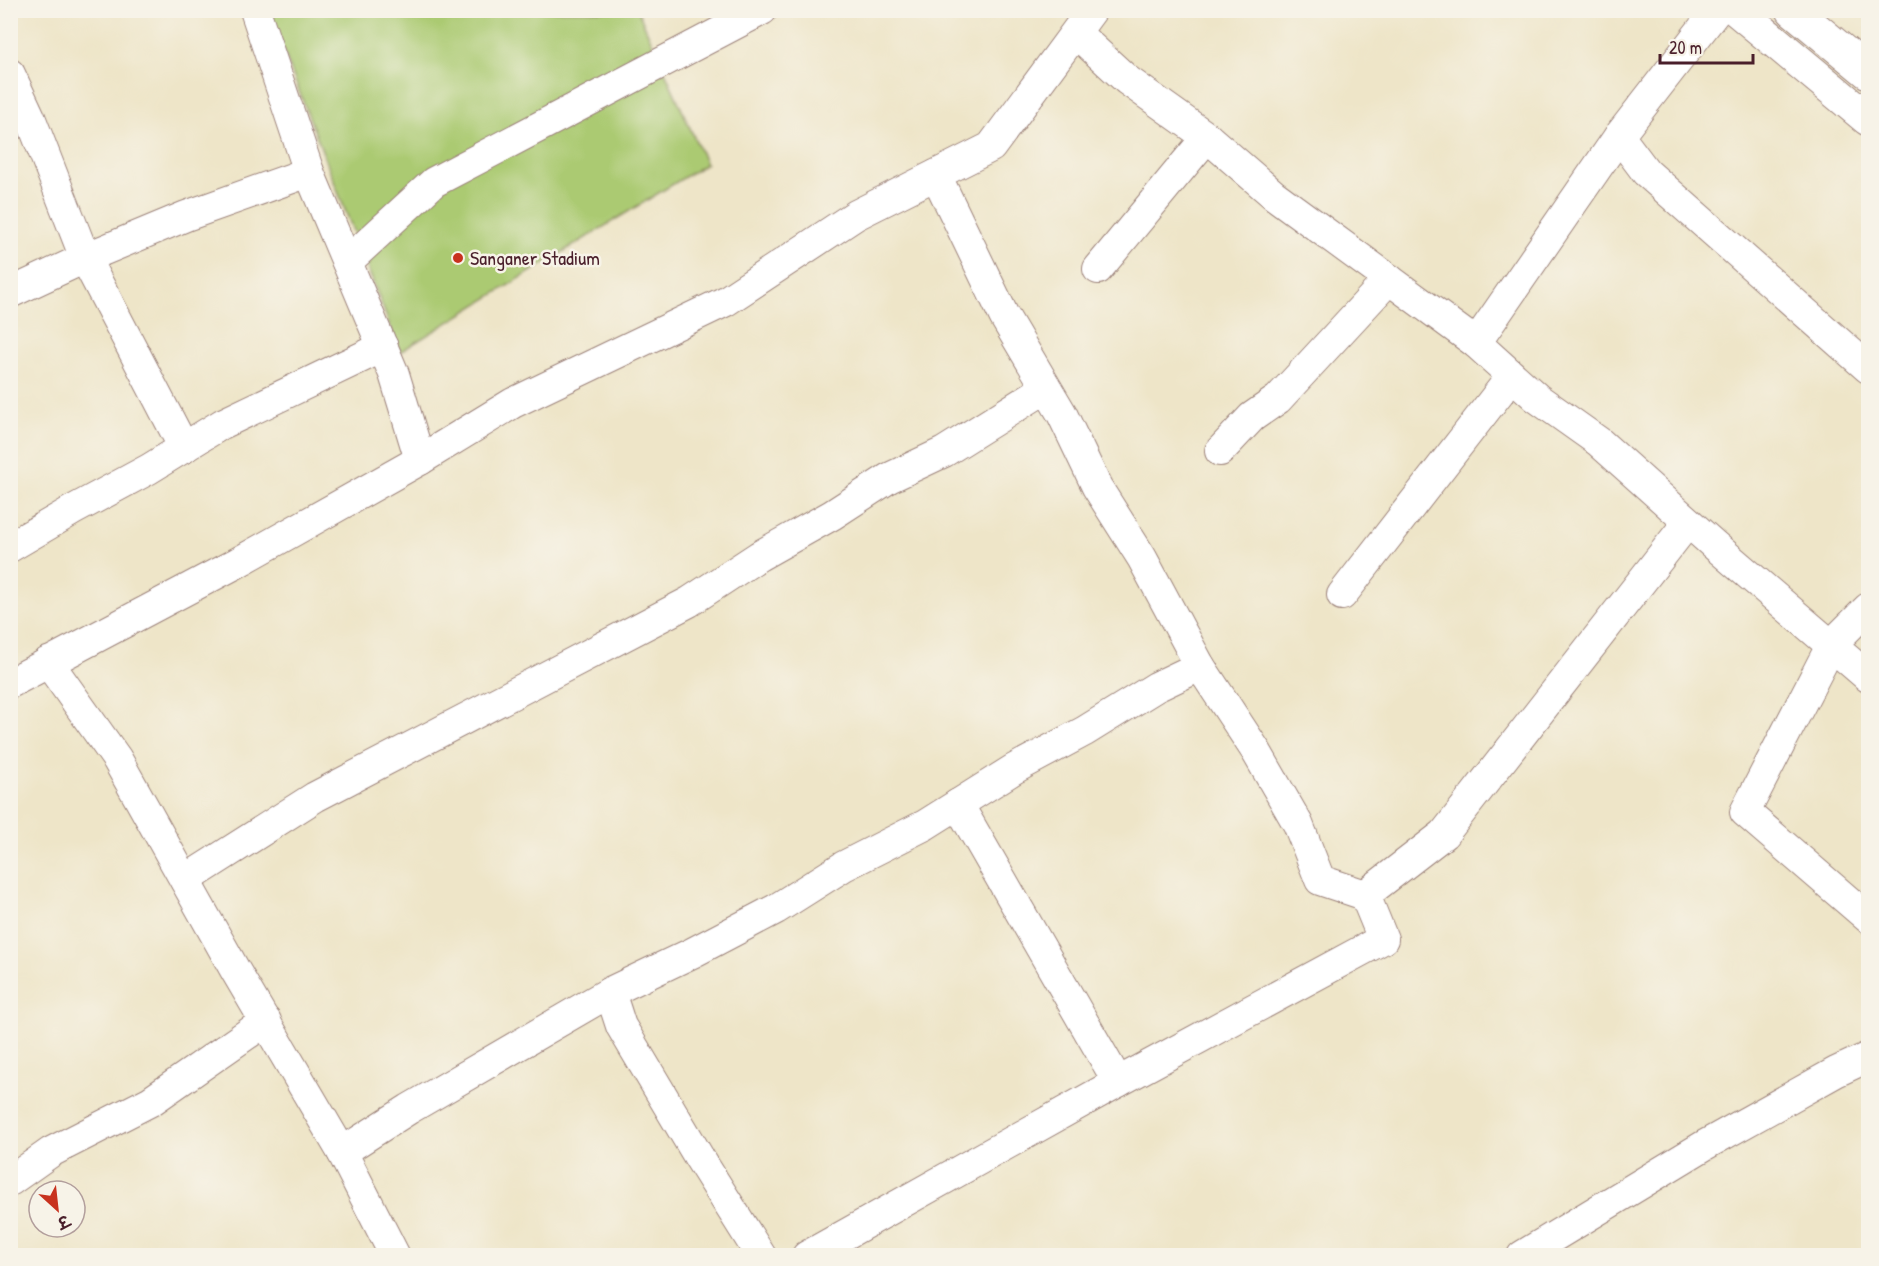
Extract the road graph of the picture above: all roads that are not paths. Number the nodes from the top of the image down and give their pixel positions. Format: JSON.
{"nodes":[{"id":1,"x":255,"y":10,"type":"edge"},
{"id":2,"x":762,"y":10,"type":"edge"},
{"id":3,"x":1716,"y":10,"type":"edge"},
{"id":4,"x":1737,"y":10,"type":"edge"},
{"id":5,"x":1792,"y":10,"type":"edge"},
{"id":6,"x":1084,"y":22,"type":"edge"},
{"id":7,"x":1869,"y":72,"type":"edge"},
{"id":8,"x":10,"y":74,"type":"edge"},
{"id":9,"x":1869,"y":119,"type":"edge"},
{"id":10,"x":1619,"y":136,"type":"junction"},
{"id":11,"x":1207,"y":137,"type":"junction"},
{"id":12,"x":309,"y":171,"type":"junction"},
{"id":13,"x":936,"y":175,"type":"junction"},
{"id":14,"x":85,"y":258,"type":"junction"},
{"id":15,"x":347,"y":262,"type":"junction"},
{"id":16,"x":1098,"y":269,"type":"dead end"},
{"id":17,"x":1389,"y":279,"type":"junction"},
{"id":18,"x":10,"y":293,"type":"edge"},
{"id":19,"x":1476,"y":343,"type":"junction"},
{"id":20,"x":383,"y":347,"type":"junction"},
{"id":21,"x":1869,"y":368,"type":"edge"},
{"id":22,"x":1512,"y":376,"type":"junction"},
{"id":23,"x":1046,"y":388,"type":"junction"},
{"id":24,"x":184,"y":448,"type":"junction"},
{"id":25,"x":1220,"y":451,"type":"dead end"},
{"id":26,"x":420,"y":460,"type":"junction"},
{"id":27,"x":1688,"y":522,"type":"junction"},
{"id":28,"x":10,"y":547,"type":"edge"},
{"id":29,"x":1342,"y":596,"type":"dead end"},
{"id":30,"x":1869,"y":608,"type":"edge"},
{"id":31,"x":1832,"y":644,"type":"junction"},
{"id":32,"x":48,"y":662,"type":"junction"},
{"id":33,"x":1200,"y":666,"type":"junction"},
{"id":34,"x":1869,"y":677,"type":"edge"},
{"id":35,"x":10,"y":683,"type":"edge"},
{"id":36,"x":958,"y":804,"type":"junction"},
{"id":37,"x":185,"y":880,"type":"junction"},
{"id":38,"x":1365,"y":895,"type":"junction"},
{"id":39,"x":1869,"y":918,"type":"edge"},
{"id":40,"x":610,"y":992,"type":"junction"},
{"id":41,"x":266,"y":1021,"type":"junction"},
{"id":42,"x":1869,"y":1057,"type":"edge"},
{"id":43,"x":1118,"y":1082,"type":"junction"},
{"id":44,"x":342,"y":1152,"type":"junction"},
{"id":45,"x":10,"y":1181,"type":"edge"},
{"id":46,"x":395,"y":1256,"type":"edge"},
{"id":47,"x":761,"y":1256,"type":"edge"},
{"id":48,"x":807,"y":1256,"type":"edge"},
{"id":49,"x":1522,"y":1256,"type":"edge"}],
"edges":[{"from":1,"to":12,"type":"street"},
{"from":2,"to":15,"type":"street"},
{"from":3,"to":10,"type":"street"},
{"from":4,"to":9,"type":"highway"},
{"from":5,"to":7,"type":"highway"},
{"from":6,"to":11,"type":"street"},
{"from":6,"to":13,"type":"street"},
{"from":8,"to":14,"type":"street"},
{"from":10,"to":19,"type":"street"},
{"from":10,"to":21,"type":"street"},
{"from":11,"to":16,"type":"street"},
{"from":11,"to":17,"type":"street"},
{"from":12,"to":14,"type":"street"},
{"from":12,"to":15,"type":"street"},
{"from":13,"to":23,"type":"street"},
{"from":13,"to":26,"type":"street"},
{"from":14,"to":18,"type":"street"},
{"from":14,"to":24,"type":"street"},
{"from":15,"to":20,"type":"street"},
{"from":17,"to":19,"type":"street"},
{"from":17,"to":25,"type":"street"},
{"from":19,"to":22,"type":"street"},
{"from":20,"to":24,"type":"street"},
{"from":20,"to":26,"type":"street"},
{"from":22,"to":27,"type":"street"},
{"from":22,"to":29,"type":"street"},
{"from":23,"to":33,"type":"street"},
{"from":23,"to":37,"type":"street"},
{"from":24,"to":28,"type":"street"},
{"from":26,"to":32,"type":"street"},
{"from":27,"to":31,"type":"street"},
{"from":27,"to":38,"type":"street"},
{"from":30,"to":31,"type":"street"},
{"from":31,"to":34,"type":"street"},
{"from":31,"to":39,"type":"street"},
{"from":32,"to":35,"type":"street"},
{"from":32,"to":37,"type":"street"},
{"from":33,"to":36,"type":"street"},
{"from":33,"to":38,"type":"street"},
{"from":36,"to":40,"type":"street"},
{"from":36,"to":43,"type":"street"},
{"from":37,"to":41,"type":"street"},
{"from":38,"to":43,"type":"street"},
{"from":40,"to":44,"type":"street"},
{"from":40,"to":47,"type":"street"},
{"from":41,"to":44,"type":"street"},
{"from":41,"to":45,"type":"street"},
{"from":42,"to":49,"type":"street"},
{"from":43,"to":48,"type":"street"},
{"from":44,"to":46,"type":"street"}]}
